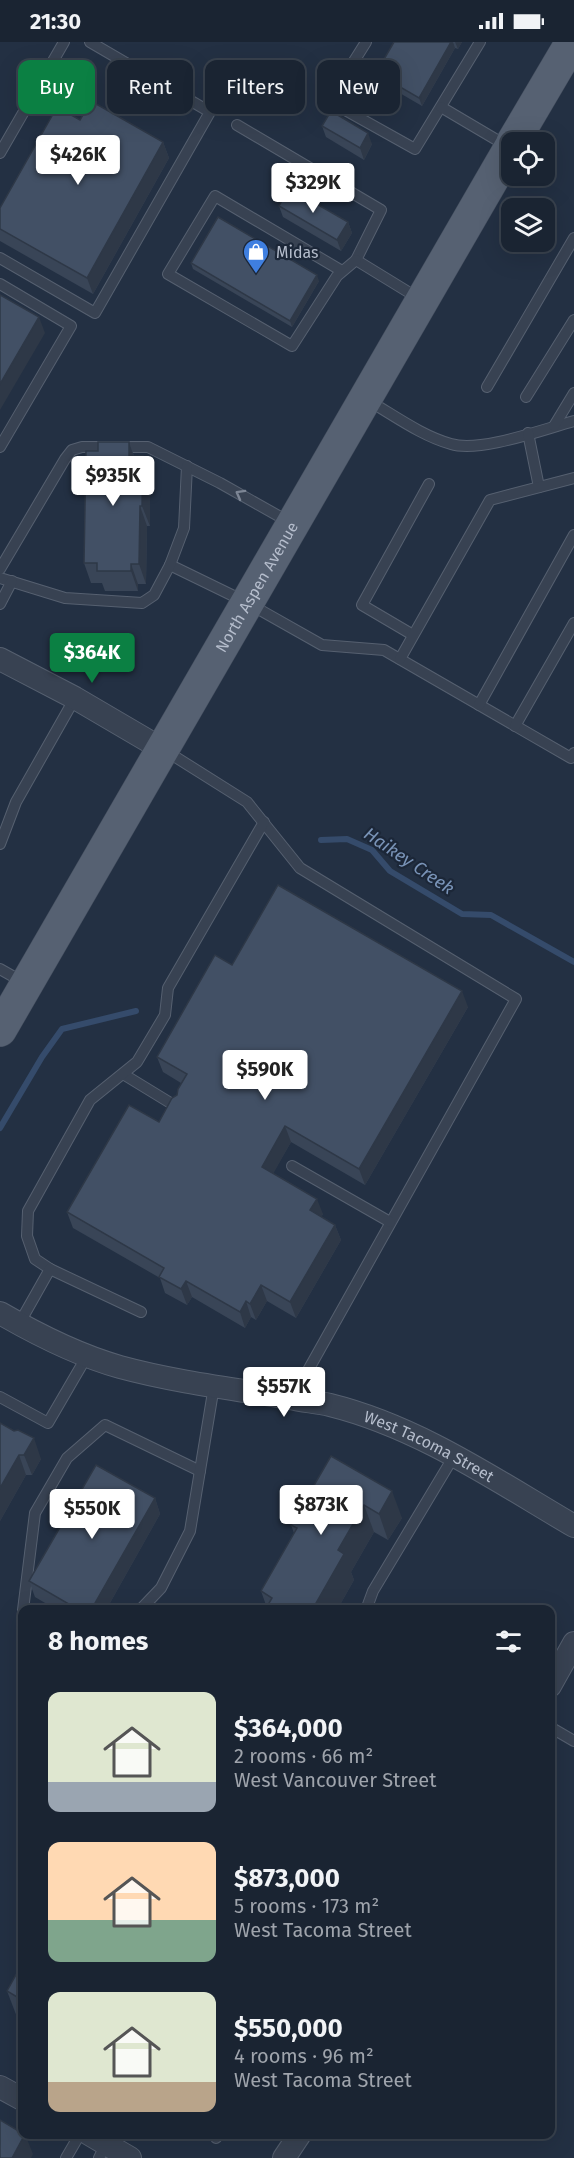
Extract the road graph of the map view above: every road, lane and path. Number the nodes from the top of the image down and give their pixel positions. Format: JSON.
{"nodes":[{"id":1,"x":64,"y":42,"type":"edge"},
{"id":2,"x":90,"y":42,"type":"edge"},
{"id":3,"x":366,"y":42,"type":"edge"},
{"id":4,"x":480,"y":42,"type":"edge"},
{"id":5,"x":572,"y":42,"type":"edge"},
{"id":6,"x":441,"y":107,"type":"junction"},
{"id":7,"x":237,"y":125,"type":"dead end"},
{"id":8,"x":519,"y":132,"type":"edge"},
{"id":9,"x":501,"y":140,"type":"edge"},
{"id":10,"x":0,"y":153,"type":"edge"},
{"id":11,"x":501,"y":162,"type":"edge"},
{"id":12,"x":574,"y":238,"type":"edge"},
{"id":13,"x":0,"y":258,"type":"edge"},
{"id":14,"x":356,"y":260,"type":"junction"},
{"id":15,"x":342,"y":271,"type":"junction"},
{"id":16,"x":0,"y":284,"type":"edge"},
{"id":17,"x":421,"y":300,"type":"junction"},
{"id":18,"x":574,"y":320,"type":"edge"},
{"id":19,"x":487,"y":387,"type":"dead end"},
{"id":20,"x":574,"y":393,"type":"edge"},
{"id":21,"x":526,"y":397,"type":"dead end"},
{"id":22,"x":364,"y":398,"type":"junction"},
{"id":23,"x":574,"y":421,"type":"edge"},
{"id":24,"x":554,"y":426,"type":"junction"},
{"id":25,"x":528,"y":434,"type":"junction"},
{"id":26,"x":0,"y":447,"type":"edge"},
{"id":27,"x":187,"y":466,"type":"junction"},
{"id":28,"x":574,"y":478,"type":"edge"},
{"id":29,"x":429,"y":484,"type":"dead end"},
{"id":30,"x":539,"y":488,"type":"junction"},
{"id":31,"x":292,"y":523,"type":"junction"},
{"id":32,"x":574,"y":535,"type":"edge"},
{"id":33,"x":170,"y":565,"type":"junction"},
{"id":34,"x":0,"y":569,"type":"edge"},
{"id":35,"x":0,"y":578,"type":"edge"},
{"id":36,"x":12,"y":581,"type":"junction"},
{"id":37,"x":246,"y":602,"type":"junction"},
{"id":38,"x":0,"y":604,"type":"edge"},
{"id":39,"x":574,"y":623,"type":"edge"},
{"id":40,"x":413,"y":635,"type":"junction"},
{"id":41,"x":0,"y":659,"type":"edge"},
{"id":42,"x":399,"y":659,"type":"junction"},
{"id":43,"x":75,"y":698,"type":"junction"},
{"id":44,"x":479,"y":705,"type":"junction"},
{"id":45,"x":515,"y":726,"type":"junction"},
{"id":46,"x":162,"y":748,"type":"junction"},
{"id":47,"x":574,"y":753,"type":"edge"},
{"id":48,"x":264,"y":822,"type":"junction"},
{"id":49,"x":0,"y":844,"type":"edge"},
{"id":50,"x":8,"y":998,"type":"edge"},
{"id":51,"x":123,"y":1074,"type":"junction"},
{"id":52,"x":177,"y":1107,"type":"edge"},
{"id":53,"x":292,"y":1166,"type":"dead end"},
{"id":54,"x":390,"y":1222,"type":"junction"},
{"id":55,"x":50,"y":1269,"type":"junction"},
{"id":56,"x":141,"y":1312,"type":"dead end"},
{"id":57,"x":10,"y":1318,"type":"edge"},
{"id":58,"x":87,"y":1356,"type":"junction"},
{"id":59,"x":214,"y":1386,"type":"junction"},
{"id":60,"x":0,"y":1397,"type":"edge"},
{"id":61,"x":292,"y":1399,"type":"junction"},
{"id":62,"x":454,"y":1456,"type":"junction"},
{"id":63,"x":200,"y":1471,"type":"junction"},
{"id":64,"x":574,"y":1526,"type":"edge"},
{"id":65,"x":23,"y":1605,"type":"edge"},
{"id":66,"x":145,"y":1605,"type":"edge"},
{"id":67,"x":368,"y":1605,"type":"edge"},
{"id":68,"x":574,"y":1643,"type":"edge"},
{"id":69,"x":555,"y":1677,"type":"edge"},
{"id":70,"x":555,"y":1730,"type":"edge"},
{"id":71,"x":574,"y":1741,"type":"edge"},
{"id":72,"x":0,"y":2087,"type":"edge"},
{"id":73,"x":18,"y":2097,"type":"edge"},
{"id":74,"x":77,"y":2139,"type":"edge"},
{"id":75,"x":297,"y":2139,"type":"edge"},
{"id":76,"x":98,"y":2146,"type":"edge"},
{"id":77,"x":66,"y":2158,"type":"edge"},
{"id":78,"x":130,"y":2158,"type":"edge"},
{"id":79,"x":284,"y":2158,"type":"edge"}],
"edges":[{"from":1,"to":10,"type":"lane"},
{"from":2,"to":13,"type":"lane"},
{"from":3,"to":6,"type":"lane"},
{"from":4,"to":6,"type":"lane"},
{"from":5,"to":8,"type":"main road","name":"North Aspen Avenue"},
{"from":6,"to":9,"type":"lane"},
{"from":7,"to":14,"type":"lane"},
{"from":11,"to":17,"type":"main road","name":"North Aspen Avenue"},
{"from":12,"to":19,"type":"lane"},
{"from":14,"to":15,"type":"lane"},
{"from":14,"to":17,"type":"lane"},
{"from":15,"to":15,"type":"lane"},
{"from":16,"to":26,"type":"lane"},
{"from":17,"to":22,"type":"main road","name":"North Aspen Avenue"},
{"from":18,"to":21,"type":"lane"},
{"from":20,"to":24,"type":"lane"},
{"from":22,"to":25,"type":"lane"},
{"from":22,"to":31,"type":"main road","name":"North Aspen Avenue"},
{"from":23,"to":24,"type":"lane"},
{"from":24,"to":25,"type":"lane"},
{"from":25,"to":30,"type":"lane"},
{"from":31,"to":27,"type":"lane","one_way":true},
{"from":27,"to":33,"type":"lane"},
{"from":27,"to":34,"type":"lane"},
{"from":28,"to":30,"type":"lane"},
{"from":29,"to":40,"type":"lane"},
{"from":30,"to":40,"type":"lane"},
{"from":31,"to":37,"type":"main road","name":"North Aspen Avenue"},
{"from":32,"to":44,"type":"lane"},
{"from":33,"to":36,"type":"lane"},
{"from":33,"to":37,"type":"lane"},
{"from":35,"to":36,"type":"lane"},
{"from":36,"to":38,"type":"lane"},
{"from":37,"to":42,"type":"lane"},
{"from":37,"to":46,"type":"main road","name":"North Aspen Avenue"},
{"from":39,"to":45,"type":"lane"},
{"from":40,"to":42,"type":"lane"},
{"from":41,"to":43,"type":"street"},
{"from":42,"to":44,"type":"lane"},
{"from":43,"to":46,"type":"street"},
{"from":43,"to":49,"type":"lane"},
{"from":44,"to":45,"type":"lane"},
{"from":45,"to":47,"type":"lane"},
{"from":46,"to":48,"type":"lane"},
{"from":46,"to":50,"type":"main road","name":"North Aspen Avenue"},
{"from":48,"to":51,"type":"lane"},
{"from":48,"to":54,"type":"lane"},
{"from":51,"to":52,"type":"lane"},
{"from":51,"to":55,"type":"lane"},
{"from":53,"to":54,"type":"lane"},
{"from":54,"to":61,"type":"lane"},
{"from":55,"to":56,"type":"lane"},
{"from":55,"to":57,"type":"lane"},
{"from":57,"to":58,"type":"street","name":"West Tacoma Street"},
{"from":58,"to":59,"type":"street","name":"West Tacoma Street"},
{"from":58,"to":60,"type":"lane"},
{"from":59,"to":61,"type":"street","name":"West Tacoma Street"},
{"from":59,"to":63,"type":"lane"},
{"from":61,"to":62,"type":"street","name":"West Tacoma Street"},
{"from":62,"to":64,"type":"street","name":"West Tacoma Street"},
{"from":62,"to":67,"type":"lane"},
{"from":63,"to":65,"type":"lane"},
{"from":63,"to":66,"type":"lane"},
{"from":68,"to":69,"type":"street"},
{"from":70,"to":71,"type":"lane"},
{"from":72,"to":73,"type":"street"},
{"from":74,"to":77,"type":"lane"},
{"from":75,"to":79,"type":"street"},
{"from":76,"to":78,"type":"street"}]}
